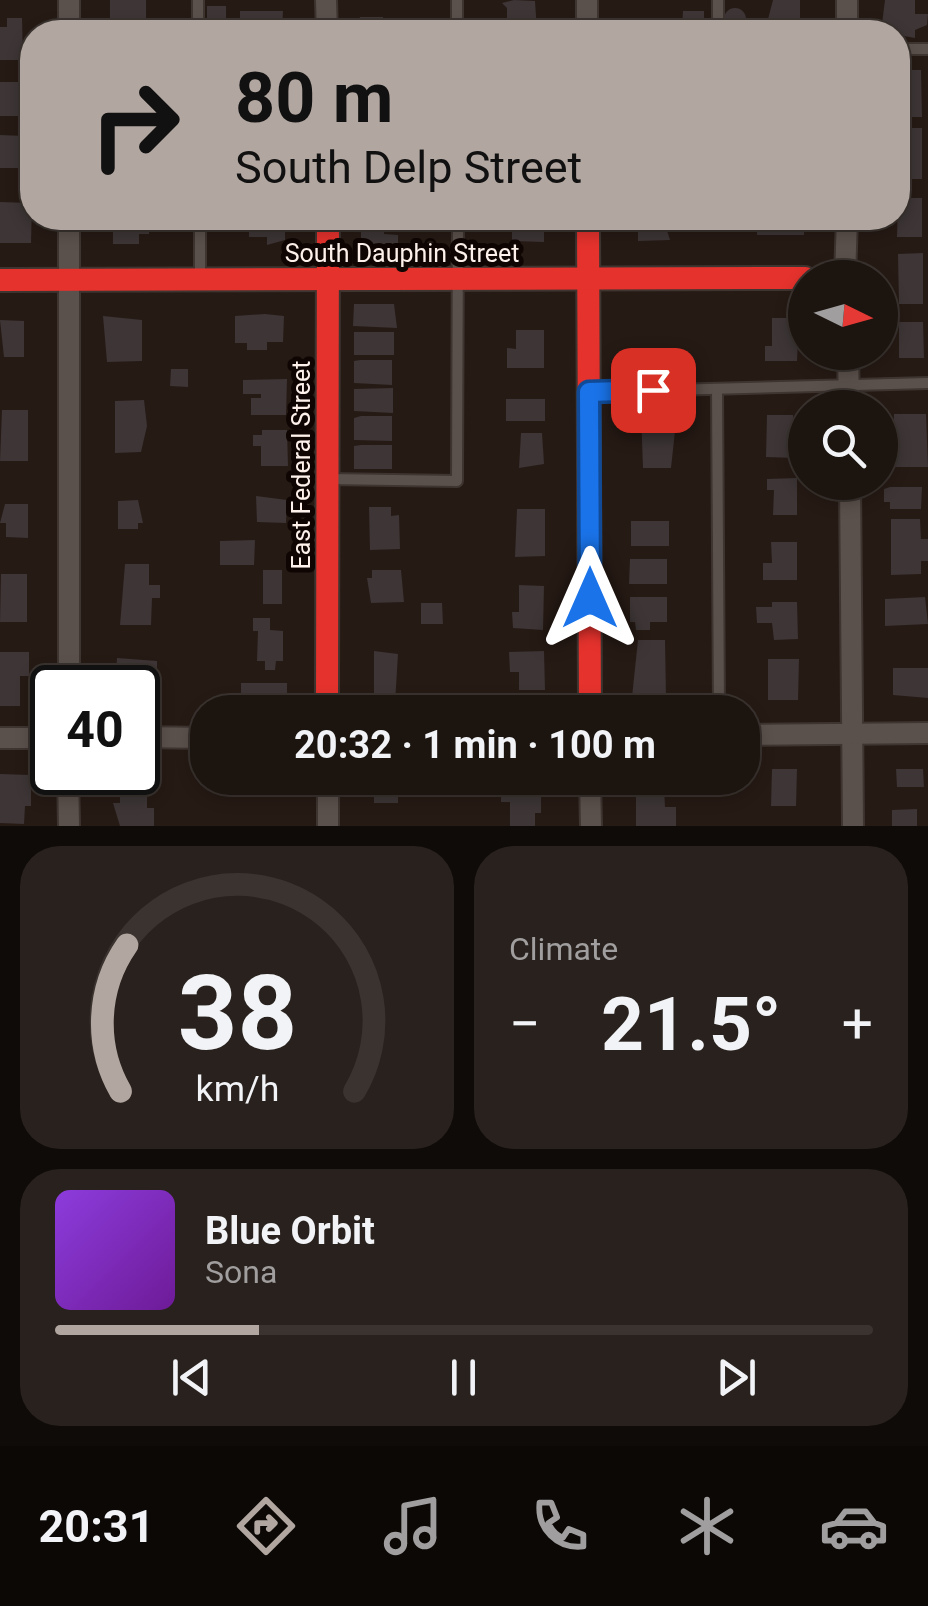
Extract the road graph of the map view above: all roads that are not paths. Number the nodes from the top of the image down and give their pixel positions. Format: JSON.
{"nodes":[{"id":1,"x":69,"y":230,"type":"edge"},
{"id":2,"x":200,"y":230,"type":"edge"},
{"id":3,"x":328,"y":230,"type":"edge"},
{"id":4,"x":458,"y":230,"type":"edge"},
{"id":5,"x":588,"y":230,"type":"edge"},
{"id":6,"x":847,"y":230,"type":"edge"},
{"id":7,"x":846,"y":260,"type":"edge"},
{"id":8,"x":788,"y":278,"type":"edge"},
{"id":9,"x":0,"y":280,"type":"edge"},
{"id":10,"x":68,"y":280,"type":"junction"},
{"id":11,"x":329,"y":280,"type":"junction"},
{"id":12,"x":459,"y":280,"type":"junction"},
{"id":13,"x":588,"y":280,"type":"junction"},
{"id":14,"x":200,"y":281,"type":"junction"},
{"id":15,"x":848,"y":370,"type":"edge"},
{"id":16,"x":928,"y":383,"type":"edge"},
{"id":17,"x":848,"y":386,"type":"junction"},
{"id":18,"x":718,"y":389,"type":"junction"},
{"id":19,"x":848,"y":390,"type":"edge"},
{"id":20,"x":589,"y":392,"type":"junction"},
{"id":21,"x":328,"y":479,"type":"junction"},
{"id":22,"x":850,"y":500,"type":"edge"},
{"id":23,"x":68,"y":665,"type":"edge"},
{"id":24,"x":328,"y":695,"type":"edge"},
{"id":25,"x":590,"y":695,"type":"edge"},
{"id":26,"x":719,"y":695,"type":"edge"},
{"id":27,"x":853,"y":734,"type":"junction"},
{"id":28,"x":928,"y":734,"type":"edge"},
{"id":29,"x":760,"y":735,"type":"edge"},
{"id":30,"x":160,"y":737,"type":"edge"},
{"id":31,"x":0,"y":738,"type":"edge"},
{"id":32,"x":30,"y":738,"type":"edge"},
{"id":33,"x":190,"y":738,"type":"edge"},
{"id":34,"x":68,"y":795,"type":"edge"},
{"id":35,"x":328,"y":795,"type":"edge"},
{"id":36,"x":590,"y":795,"type":"edge"},
{"id":37,"x":68,"y":826,"type":"edge"},
{"id":38,"x":328,"y":826,"type":"edge"},
{"id":39,"x":590,"y":826,"type":"edge"},
{"id":40,"x":853,"y":826,"type":"edge"}],
"edges":[{"from":1,"to":10,"type":"street"},
{"from":2,"to":14,"type":"lane"},
{"from":3,"to":11,"type":"street","name":"East Federal Street"},
{"from":4,"to":12,"type":"lane"},
{"from":5,"to":13,"type":"street"},
{"from":6,"to":7,"type":"street"},
{"from":8,"to":13,"type":"street","name":"South Dauphin Street"},
{"from":9,"to":10,"type":"street","name":"South Dauphin Street"},
{"from":10,"to":14,"type":"street","name":"South Dauphin Street"},
{"from":10,"to":23,"type":"street"},
{"from":11,"to":12,"type":"street","name":"South Dauphin Street"},
{"from":11,"to":14,"type":"street","name":"South Dauphin Street"},
{"from":11,"to":21,"type":"street","name":"East Federal Street"},
{"from":12,"to":13,"type":"street","name":"South Dauphin Street"},
{"from":12,"to":21,"type":"lane"},
{"from":13,"to":20,"type":"street"},
{"from":15,"to":17,"type":"street"},
{"from":16,"to":17,"type":"lane"},
{"from":17,"to":18,"type":"lane"},
{"from":17,"to":19,"type":"street"},
{"from":18,"to":20,"type":"lane"},
{"from":18,"to":26,"type":"lane"},
{"from":20,"to":25,"type":"street"},
{"from":21,"to":24,"type":"street","name":"East Federal Street"},
{"from":22,"to":27,"type":"street"},
{"from":27,"to":28,"type":"street"},
{"from":27,"to":29,"type":"street"},
{"from":27,"to":40,"type":"street"},
{"from":30,"to":33,"type":"street"},
{"from":31,"to":32,"type":"street"},
{"from":34,"to":37,"type":"street"},
{"from":35,"to":38,"type":"street"},
{"from":36,"to":39,"type":"street"}]}
